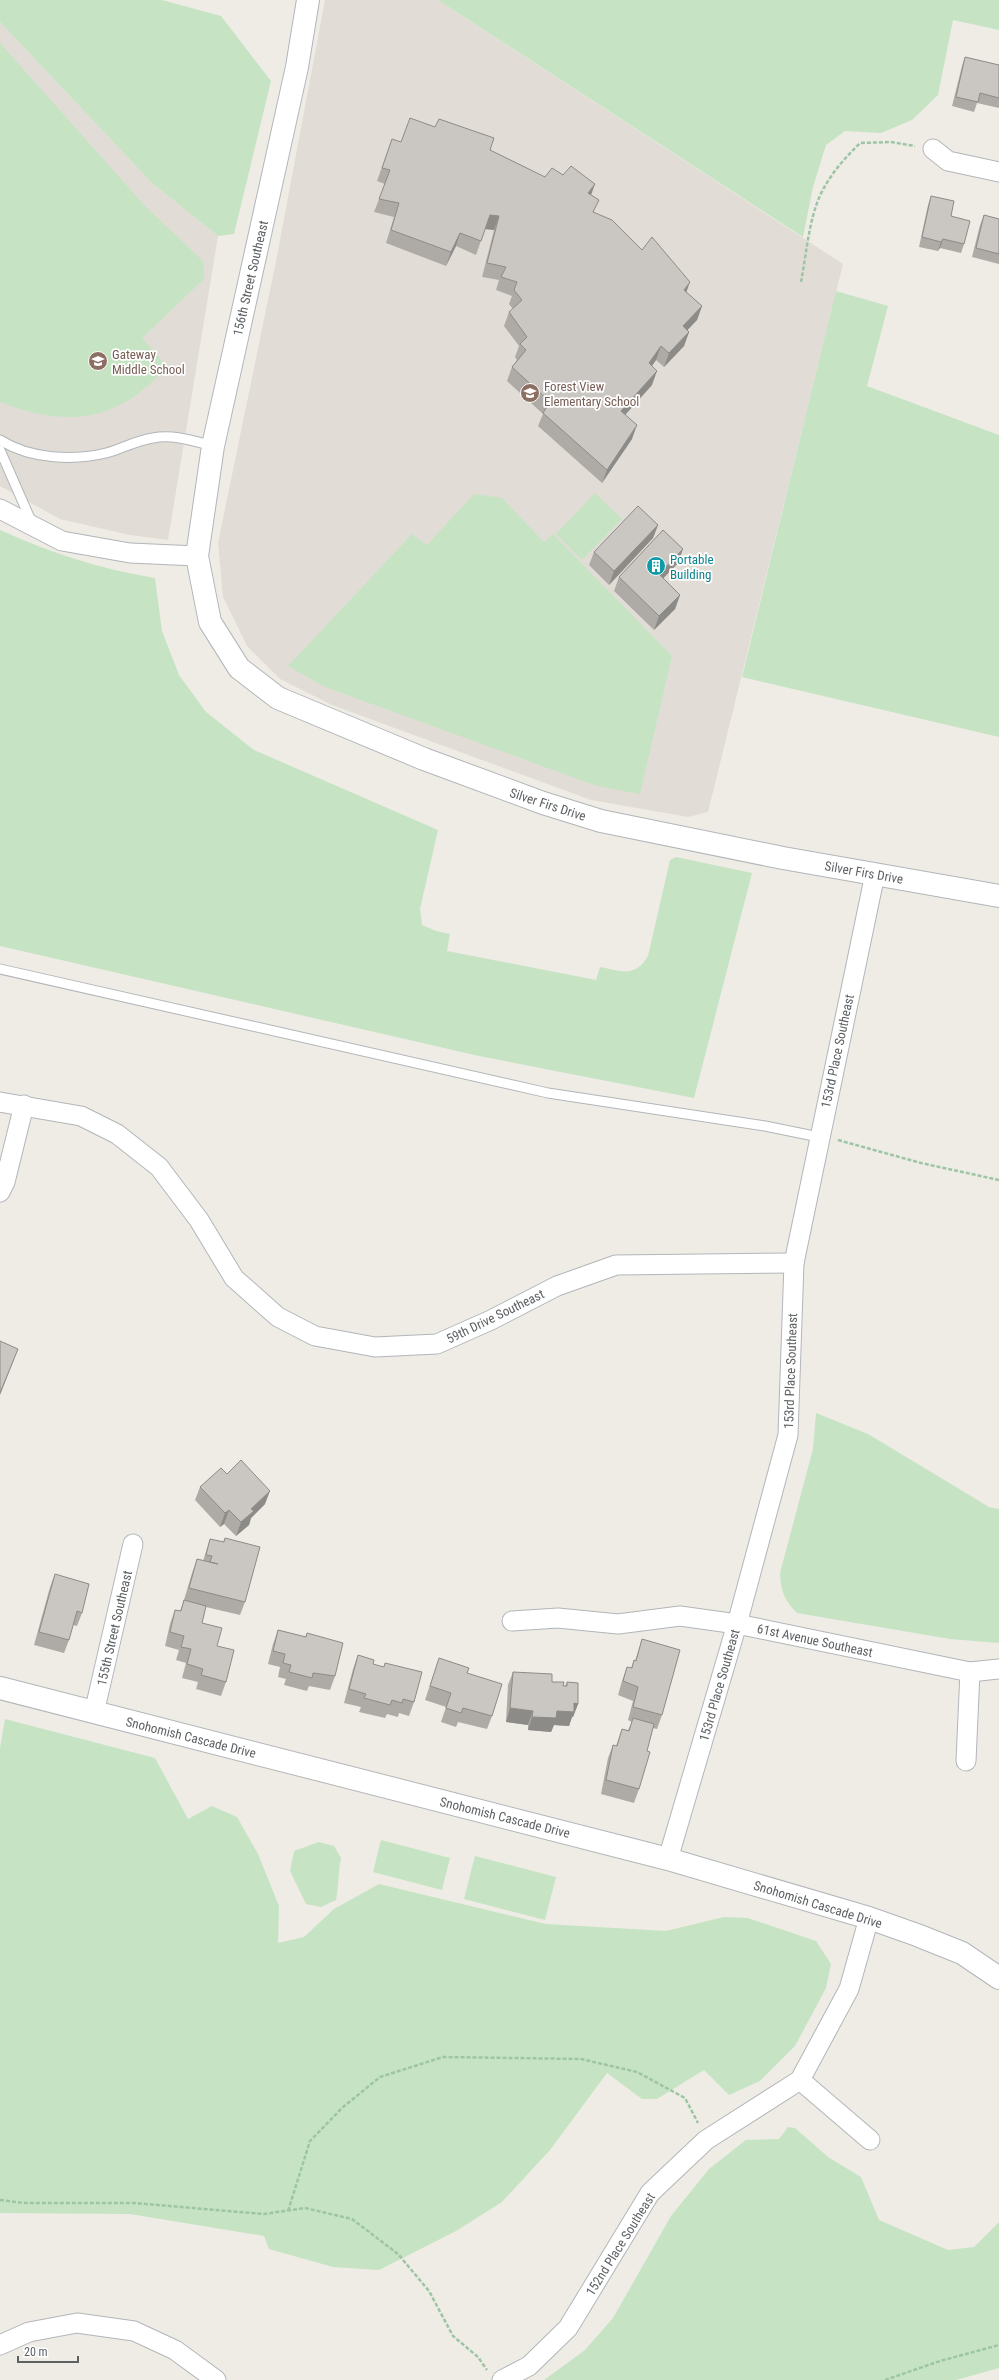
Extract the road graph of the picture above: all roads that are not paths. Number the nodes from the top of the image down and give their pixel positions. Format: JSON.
{"nodes":[{"id":1,"x":308,"y":0,"type":"edge"},
{"id":2,"x":933,"y":149,"type":"road end"},
{"id":3,"x":999,"y":172,"type":"edge"},
{"id":4,"x":0,"y":440,"type":"edge"},
{"id":5,"x":213,"y":446,"type":"junction"},
{"id":6,"x":0,"y":450,"type":"edge"},
{"id":7,"x":0,"y":510,"type":"edge"},
{"id":8,"x":33,"y":527,"type":"junction"},
{"id":9,"x":197,"y":556,"type":"junction"},
{"id":10,"x":875,"y":874,"type":"junction"},
{"id":11,"x":999,"y":896,"type":"edge"},
{"id":12,"x":0,"y":969,"type":"edge"},
{"id":13,"x":0,"y":1102,"type":"edge"},
{"id":14,"x":24,"y":1106,"type":"junction"},
{"id":15,"x":819,"y":1137,"type":"junction"},
{"id":16,"x":0,"y":1192,"type":"edge"},
{"id":17,"x":794,"y":1263,"type":"junction"},
{"id":18,"x":133,"y":1544,"type":"dead end"},
{"id":19,"x":512,"y":1621,"type":"dead end"},
{"id":20,"x":737,"y":1624,"type":"junction"},
{"id":21,"x":999,"y":1669,"type":"edge"},
{"id":22,"x":970,"y":1672,"type":"junction"},
{"id":23,"x":0,"y":1688,"type":"edge"},
{"id":24,"x":94,"y":1712,"type":"junction"},
{"id":25,"x":966,"y":1761,"type":"dead end"},
{"id":26,"x":668,"y":1859,"type":"junction"},
{"id":27,"x":869,"y":1918,"type":"junction"},
{"id":28,"x":999,"y":1978,"type":"edge"},
{"id":29,"x":800,"y":2080,"type":"junction"},
{"id":30,"x":870,"y":2140,"type":"dead end"},
{"id":31,"x":0,"y":2345,"type":"edge"},
{"id":32,"x":496,"y":2377,"type":"edge"},
{"id":33,"x":216,"y":2380,"type":"edge"}],
"edges":[{"from":1,"to":5,"type":"street","name":"156th Street Southeast"},
{"from":2,"to":3,"type":"street"},
{"from":4,"to":5,"type":"lane"},
{"from":5,"to":9,"type":"street","name":"156th Street Southeast"},
{"from":6,"to":8,"type":"lane"},
{"from":7,"to":8,"type":"street"},
{"from":8,"to":9,"type":"street"},
{"from":9,"to":10,"type":"street","name":"Silver Firs Drive"},
{"from":10,"to":11,"type":"street","name":"Silver Firs Drive"},
{"from":10,"to":15,"type":"street","name":"153rd Place Southeast"},
{"from":12,"to":15,"type":"lane"},
{"from":13,"to":14,"type":"street","name":"59th Drive Southeast"},
{"from":14,"to":16,"type":"street"},
{"from":14,"to":17,"type":"street","name":"59th Drive Southeast"},
{"from":15,"to":17,"type":"street","name":"153rd Place Southeast"},
{"from":17,"to":20,"type":"street","name":"153rd Place Southeast"},
{"from":18,"to":24,"type":"street","name":"155th Street Southeast"},
{"from":19,"to":20,"type":"street","name":"61st Avenue Southeast"},
{"from":20,"to":22,"type":"street","name":"61st Avenue Southeast"},
{"from":20,"to":26,"type":"street","name":"153rd Place Southeast"},
{"from":21,"to":22,"type":"street","name":"61st Avenue Southeast"},
{"from":22,"to":25,"type":"street"},
{"from":23,"to":24,"type":"street","name":"Snohomish Cascade Drive"},
{"from":24,"to":26,"type":"street","name":"Snohomish Cascade Drive"},
{"from":26,"to":27,"type":"street","name":"Snohomish Cascade Drive"},
{"from":27,"to":28,"type":"street","name":"Snohomish Cascade Drive"},
{"from":27,"to":29,"type":"street","name":"152nd Place Southeast"},
{"from":29,"to":30,"type":"street"},
{"from":29,"to":32,"type":"street","name":"152nd Place Southeast"},
{"from":31,"to":33,"type":"street"}]}
